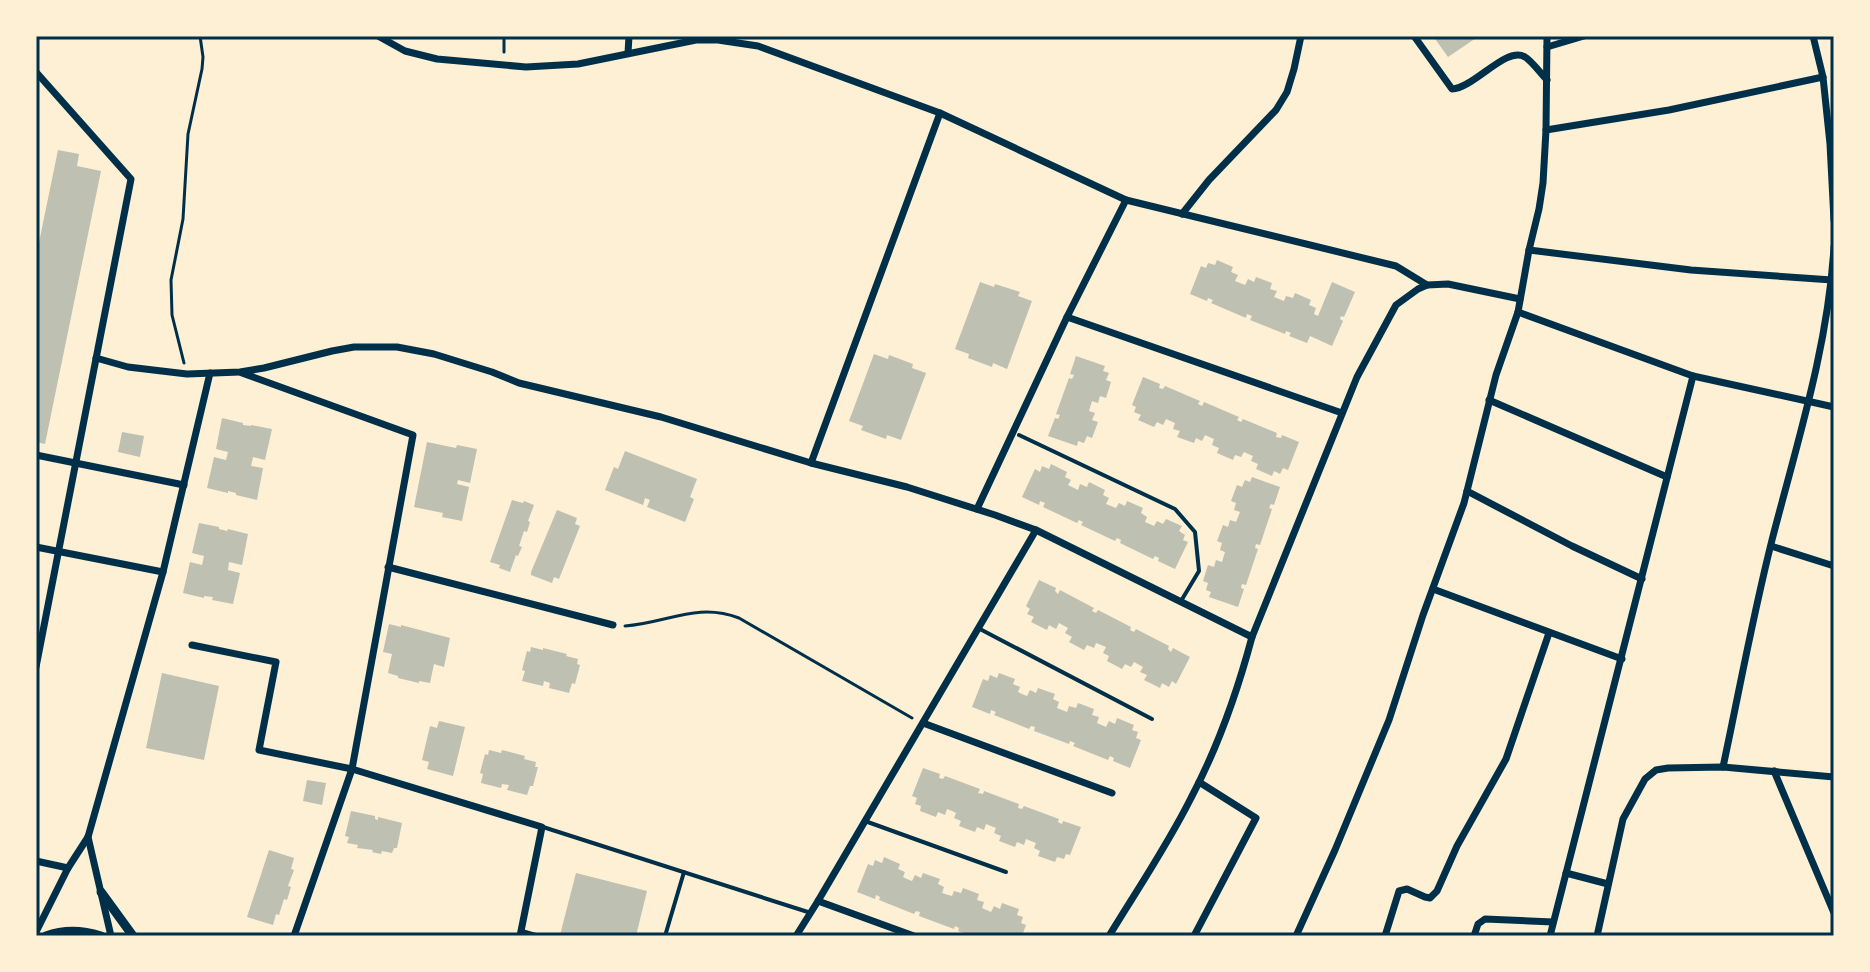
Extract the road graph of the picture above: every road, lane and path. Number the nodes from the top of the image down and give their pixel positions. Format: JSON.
{"nodes":[{"id":1,"x":200,"y":36,"type":"edge"},
{"id":2,"x":378,"y":36,"type":"edge"},
{"id":3,"x":504,"y":36,"type":"edge"},
{"id":4,"x":629,"y":36,"type":"edge"},
{"id":5,"x":1301,"y":36,"type":"edge"},
{"id":6,"x":1414,"y":36,"type":"edge"},
{"id":7,"x":1547,"y":36,"type":"edge"},
{"id":8,"x":1584,"y":36,"type":"edge"},
{"id":9,"x":1813,"y":36,"type":"edge"},
{"id":10,"x":694,"y":38,"type":"edge"},
{"id":11,"x":732,"y":39,"type":"edge"},
{"id":12,"x":1547,"y":47,"type":"junction"},
{"id":13,"x":628,"y":53,"type":"junction"},
{"id":14,"x":505,"y":66,"type":"junction"},
{"id":15,"x":36,"y":74,"type":"edge"},
{"id":16,"x":1823,"y":77,"type":"junction"},
{"id":17,"x":1547,"y":80,"type":"junction"},
{"id":18,"x":940,"y":113,"type":"junction"},
{"id":19,"x":1546,"y":130,"type":"junction"},
{"id":20,"x":1832,"y":144,"type":"edge"},
{"id":21,"x":1126,"y":200,"type":"junction"},
{"id":22,"x":1182,"y":214,"type":"junction"},
{"id":23,"x":1834,"y":220,"type":"edge"},
{"id":24,"x":1834,"y":247,"type":"edge"},
{"id":25,"x":1529,"y":250,"type":"junction"},
{"id":26,"x":1832,"y":280,"type":"junction"},
{"id":27,"x":1427,"y":285,"type":"junction"},
{"id":28,"x":1520,"y":299,"type":"junction"},
{"id":29,"x":1518,"y":312,"type":"junction"},
{"id":30,"x":1067,"y":317,"type":"junction"},
{"id":31,"x":1824,"y":334,"type":"junction"},
{"id":32,"x":1834,"y":335,"type":"edge"},
{"id":33,"x":96,"y":358,"type":"junction"},
{"id":34,"x":240,"y":372,"type":"junction"},
{"id":35,"x":210,"y":373,"type":"junction"},
{"id":36,"x":187,"y":374,"type":"junction"},
{"id":37,"x":1693,"y":376,"type":"junction"},
{"id":38,"x":1489,"y":400,"type":"junction"},
{"id":39,"x":1808,"y":401,"type":"junction"},
{"id":40,"x":1834,"y":407,"type":"edge"},
{"id":41,"x":1342,"y":413,"type":"junction"},
{"id":42,"x":1019,"y":435,"type":"dead end"},
{"id":43,"x":36,"y":455,"type":"edge"},
{"id":44,"x":76,"y":463,"type":"junction"},
{"id":45,"x":811,"y":463,"type":"junction"},
{"id":46,"x":1667,"y":477,"type":"junction"},
{"id":47,"x":184,"y":485,"type":"junction"},
{"id":48,"x":1467,"y":491,"type":"junction"},
{"id":49,"x":977,"y":509,"type":"junction"},
{"id":50,"x":1036,"y":530,"type":"junction"},
{"id":51,"x":1771,"y":546,"type":"junction"},
{"id":52,"x":36,"y":547,"type":"edge"},
{"id":53,"x":59,"y":551,"type":"junction"},
{"id":54,"x":1834,"y":566,"type":"edge"},
{"id":55,"x":388,"y":567,"type":"junction"},
{"id":56,"x":163,"y":572,"type":"junction"},
{"id":57,"x":1642,"y":579,"type":"junction"},
{"id":58,"x":1433,"y":589,"type":"junction"},
{"id":59,"x":1181,"y":602,"type":"junction"},
{"id":60,"x":613,"y":625,"type":"joint"},
{"id":61,"x":978,"y":628,"type":"junction"},
{"id":62,"x":1549,"y":633,"type":"junction"},
{"id":63,"x":1252,"y":637,"type":"junction"},
{"id":64,"x":192,"y":645,"type":"dead end"},
{"id":65,"x":1622,"y":659,"type":"junction"},
{"id":66,"x":36,"y":667,"type":"edge"},
{"id":67,"x":1152,"y":719,"type":"dead end"},
{"id":68,"x":923,"y":723,"type":"junction"},
{"id":69,"x":1723,"y":767,"type":"junction"},
{"id":70,"x":352,"y":769,"type":"junction"},
{"id":71,"x":1774,"y":771,"type":"junction"},
{"id":72,"x":1834,"y":777,"type":"edge"},
{"id":73,"x":1199,"y":782,"type":"junction"},
{"id":74,"x":1112,"y":793,"type":"dead end"},
{"id":75,"x":865,"y":821,"type":"junction"},
{"id":76,"x":542,"y":827,"type":"junction"},
{"id":77,"x":88,"y":837,"type":"junction"},
{"id":78,"x":36,"y":861,"type":"edge"},
{"id":79,"x":68,"y":868,"type":"junction"},
{"id":80,"x":684,"y":872,"type":"junction"},
{"id":81,"x":1006,"y":872,"type":"dead end"},
{"id":82,"x":1566,"y":873,"type":"junction"},
{"id":83,"x":1608,"y":884,"type":"junction"},
{"id":84,"x":101,"y":892,"type":"junction"},
{"id":85,"x":818,"y":901,"type":"junction"},
{"id":86,"x":811,"y":913,"type":"junction"},
{"id":87,"x":1834,"y":913,"type":"edge"},
{"id":88,"x":1553,"y":922,"type":"junction"},
{"id":89,"x":36,"y":932,"type":"edge"},
{"id":90,"x":520,"y":933,"type":"edge"},
{"id":91,"x":46,"y":936,"type":"edge"},
{"id":92,"x":101,"y":936,"type":"edge"},
{"id":93,"x":111,"y":936,"type":"edge"},
{"id":94,"x":133,"y":936,"type":"edge"},
{"id":95,"x":294,"y":936,"type":"edge"},
{"id":96,"x":539,"y":936,"type":"edge"},
{"id":97,"x":665,"y":936,"type":"edge"},
{"id":98,"x":796,"y":936,"type":"edge"},
{"id":99,"x":914,"y":936,"type":"edge"},
{"id":100,"x":1109,"y":936,"type":"edge"},
{"id":101,"x":1194,"y":936,"type":"edge"},
{"id":102,"x":1296,"y":936,"type":"edge"},
{"id":103,"x":1385,"y":936,"type":"edge"},
{"id":104,"x":1474,"y":936,"type":"edge"},
{"id":105,"x":1550,"y":936,"type":"edge"},
{"id":106,"x":1597,"y":936,"type":"edge"}],
"edges":[{"from":1,"to":36,"type":"path"},
{"from":2,"to":14,"type":"street"},
{"from":3,"to":14,"type":"path"},
{"from":4,"to":13,"type":"street"},
{"from":5,"to":22,"type":"street"},
{"from":6,"to":17,"type":"street"},
{"from":7,"to":12,"type":"street"},
{"from":8,"to":12,"type":"street"},
{"from":9,"to":16,"type":"street"},
{"from":10,"to":11,"type":"street"},
{"from":10,"to":13,"type":"street"},
{"from":11,"to":18,"type":"street"},
{"from":12,"to":17,"type":"street"},
{"from":13,"to":14,"type":"street"},
{"from":15,"to":33,"type":"street"},
{"from":16,"to":19,"type":"street"},
{"from":16,"to":20,"type":"street"},
{"from":17,"to":19,"type":"street"},
{"from":18,"to":21,"type":"street"},
{"from":18,"to":45,"type":"street"},
{"from":19,"to":25,"type":"street"},
{"from":20,"to":23,"type":"street"},
{"from":21,"to":22,"type":"street"},
{"from":21,"to":30,"type":"street"},
{"from":22,"to":27,"type":"street"},
{"from":24,"to":26,"type":"street"},
{"from":25,"to":26,"type":"street"},
{"from":25,"to":28,"type":"street"},
{"from":26,"to":31,"type":"street"},
{"from":27,"to":28,"type":"street"},
{"from":27,"to":41,"type":"street"},
{"from":28,"to":29,"type":"street"},
{"from":29,"to":37,"type":"street"},
{"from":29,"to":38,"type":"street"},
{"from":30,"to":41,"type":"street"},
{"from":30,"to":49,"type":"street"},
{"from":31,"to":32,"type":"street"},
{"from":31,"to":39,"type":"street"},
{"from":33,"to":36,"type":"street"},
{"from":33,"to":44,"type":"street"},
{"from":34,"to":35,"type":"street"},
{"from":34,"to":45,"type":"street"},
{"from":34,"to":55,"type":"street"},
{"from":35,"to":36,"type":"street"},
{"from":35,"to":47,"type":"street"},
{"from":37,"to":39,"type":"street"},
{"from":37,"to":46,"type":"street"},
{"from":38,"to":46,"type":"street"},
{"from":38,"to":48,"type":"street"},
{"from":39,"to":40,"type":"street"},
{"from":39,"to":51,"type":"street"},
{"from":41,"to":63,"type":"street"},
{"from":42,"to":59,"type":"lane"},
{"from":43,"to":44,"type":"street"},
{"from":44,"to":47,"type":"street"},
{"from":44,"to":53,"type":"street"},
{"from":45,"to":49,"type":"street"},
{"from":46,"to":57,"type":"street"},
{"from":47,"to":56,"type":"street"},
{"from":48,"to":57,"type":"street"},
{"from":48,"to":58,"type":"street"},
{"from":49,"to":50,"type":"street"},
{"from":50,"to":59,"type":"street"},
{"from":50,"to":61,"type":"street"},
{"from":51,"to":54,"type":"street"},
{"from":51,"to":69,"type":"street"},
{"from":52,"to":53,"type":"street"},
{"from":53,"to":56,"type":"street"},
{"from":53,"to":66,"type":"street"},
{"from":55,"to":60,"type":"street"},
{"from":55,"to":70,"type":"street"},
{"from":56,"to":77,"type":"street"},
{"from":57,"to":65,"type":"street"},
{"from":58,"to":62,"type":"street"},
{"from":58,"to":102,"type":"street"},
{"from":59,"to":63,"type":"street"},
{"from":60,"to":68,"type":"path"},
{"from":61,"to":67,"type":"lane"},
{"from":61,"to":68,"type":"street"},
{"from":62,"to":65,"type":"street"},
{"from":62,"to":103,"type":"street"},
{"from":63,"to":73,"type":"street"},
{"from":64,"to":70,"type":"street"},
{"from":65,"to":82,"type":"street"},
{"from":68,"to":74,"type":"street"},
{"from":68,"to":75,"type":"street"},
{"from":69,"to":71,"type":"street"},
{"from":69,"to":83,"type":"street"},
{"from":70,"to":76,"type":"street"},
{"from":70,"to":95,"type":"street"},
{"from":71,"to":72,"type":"street"},
{"from":71,"to":87,"type":"street"},
{"from":73,"to":100,"type":"street"},
{"from":73,"to":101,"type":"street"},
{"from":75,"to":81,"type":"lane"},
{"from":75,"to":85,"type":"street"},
{"from":76,"to":80,"type":"lane"},
{"from":76,"to":90,"type":"street"},
{"from":77,"to":79,"type":"street"},
{"from":77,"to":84,"type":"street"},
{"from":78,"to":79,"type":"street"},
{"from":79,"to":89,"type":"street"},
{"from":80,"to":86,"type":"lane"},
{"from":80,"to":97,"type":"lane"},
{"from":82,"to":83,"type":"street"},
{"from":82,"to":88,"type":"street"},
{"from":83,"to":106,"type":"street"},
{"from":84,"to":93,"type":"street"},
{"from":84,"to":94,"type":"street"},
{"from":85,"to":86,"type":"street"},
{"from":85,"to":99,"type":"street"},
{"from":86,"to":98,"type":"street"},
{"from":88,"to":104,"type":"street"},
{"from":88,"to":105,"type":"street"},
{"from":90,"to":96,"type":"lane"},
{"from":91,"to":92,"type":"street"}]}
